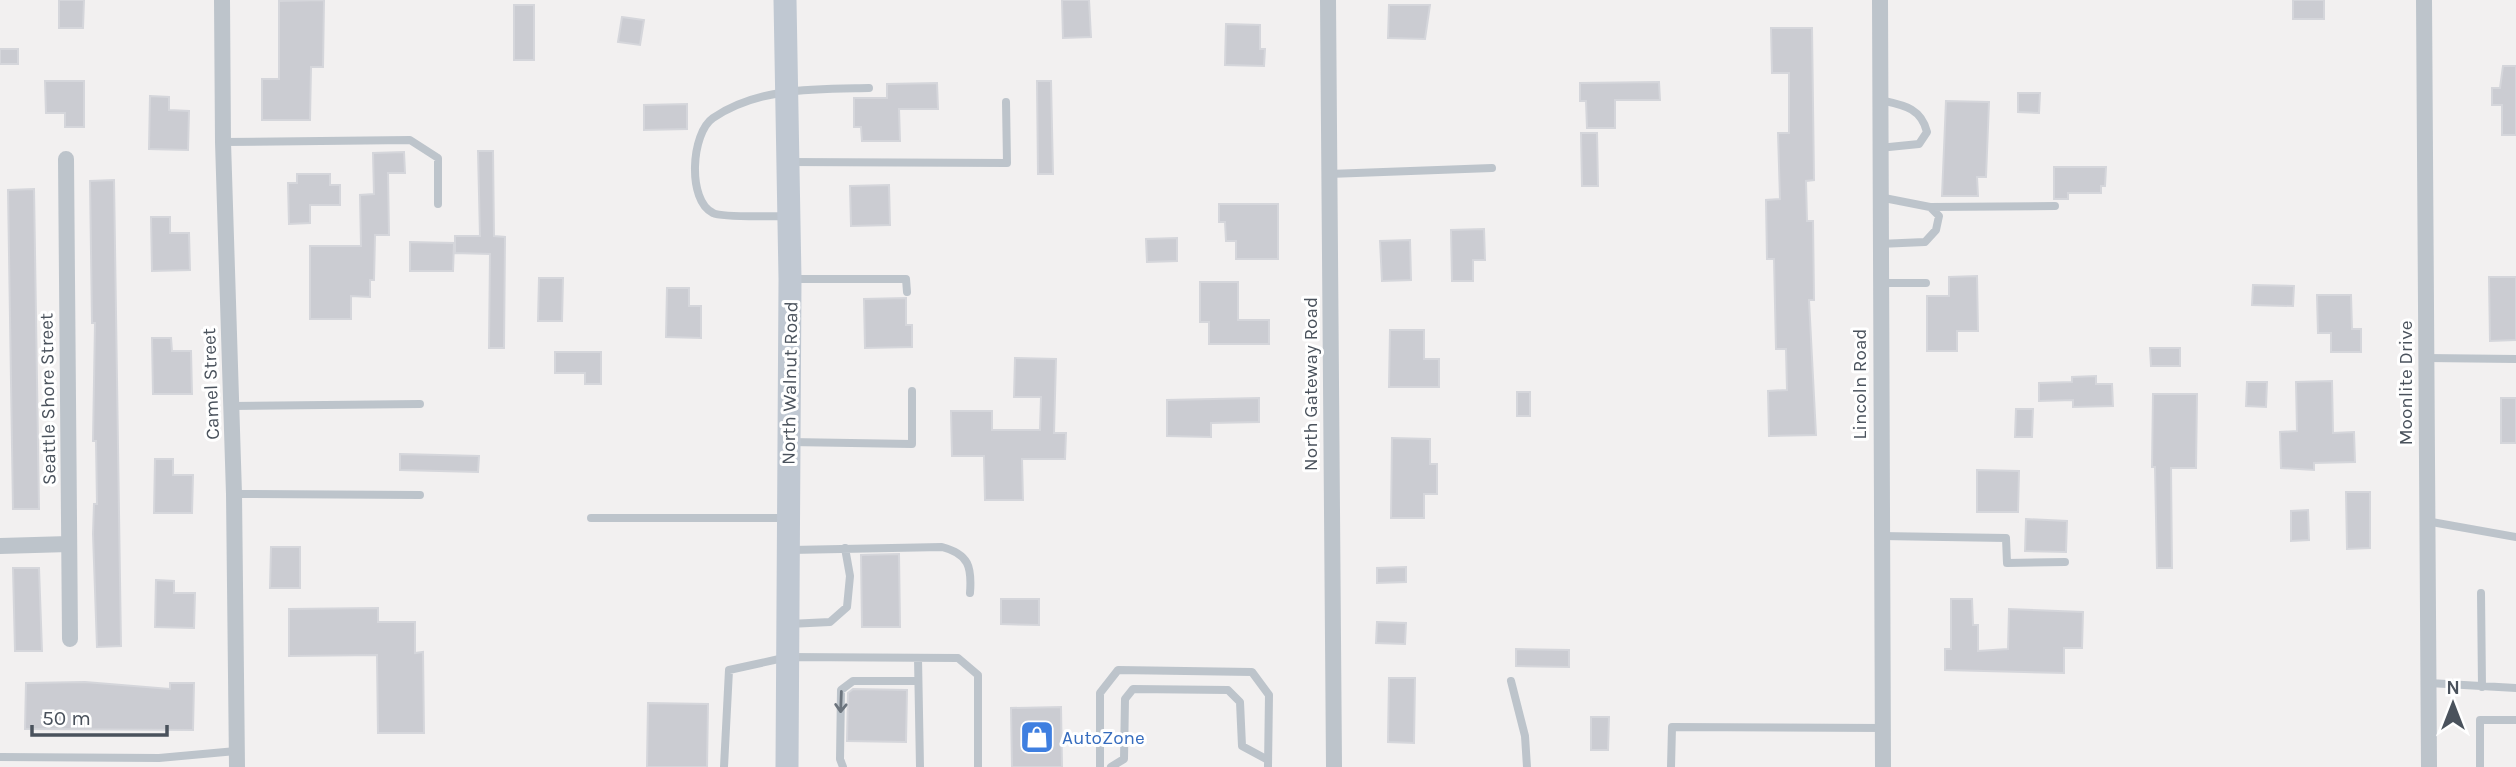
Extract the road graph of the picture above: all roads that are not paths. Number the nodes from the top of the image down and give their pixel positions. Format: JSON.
{"nodes":[{"id":1,"x":222,"y":0,"type":"edge"},
{"id":2,"x":785,"y":0,"type":"edge"},
{"id":3,"x":1328,"y":0,"type":"edge"},
{"id":4,"x":1880,"y":0,"type":"edge"},
{"id":5,"x":2424,"y":0,"type":"edge"},
{"id":6,"x":869,"y":88,"type":"dead end"},
{"id":7,"x":788,"y":90,"type":"junction"},
{"id":8,"x":1880,"y":100,"type":"junction"},
{"id":9,"x":1006,"y":102,"type":"dead end"},
{"id":10,"x":223,"y":142,"type":"junction"},
{"id":11,"x":1880,"y":148,"type":"junction"},
{"id":12,"x":66,"y":159,"type":"dead end"},
{"id":13,"x":789,"y":162,"type":"junction"},
{"id":14,"x":1492,"y":168,"type":"dead end"},
{"id":15,"x":1329,"y":174,"type":"junction"},
{"id":16,"x":1880,"y":197,"type":"junction"},
{"id":17,"x":438,"y":204,"type":"dead end"},
{"id":18,"x":2055,"y":206,"type":"dead end"},
{"id":19,"x":1930,"y":207,"type":"junction"},
{"id":20,"x":790,"y":216,"type":"junction"},
{"id":21,"x":1879,"y":244,"type":"junction"},
{"id":22,"x":790,"y":279,"type":"junction"},
{"id":23,"x":1879,"y":283,"type":"junction"},
{"id":24,"x":1926,"y":283,"type":"dead end"},
{"id":25,"x":907,"y":292,"type":"dead end"},
{"id":26,"x":2427,"y":358,"type":"junction"},
{"id":27,"x":2516,"y":359,"type":"edge"},
{"id":28,"x":912,"y":391,"type":"dead end"},
{"id":29,"x":421,"y":404,"type":"dead end"},
{"id":30,"x":232,"y":406,"type":"junction"},
{"id":31,"x":787,"y":442,"type":"junction"},
{"id":32,"x":234,"y":494,"type":"junction"},
{"id":33,"x":420,"y":495,"type":"dead end"},
{"id":34,"x":591,"y":518,"type":"dead end"},
{"id":35,"x":788,"y":518,"type":"junction"},
{"id":36,"x":2426,"y":521,"type":"junction"},
{"id":37,"x":1881,"y":536,"type":"junction"},
{"id":38,"x":2516,"y":537,"type":"edge"},
{"id":39,"x":69,"y":544,"type":"junction"},
{"id":40,"x":0,"y":546,"type":"edge"},
{"id":41,"x":845,"y":548,"type":"junction"},
{"id":42,"x":788,"y":550,"type":"junction"},
{"id":43,"x":2065,"y":562,"type":"dead end"},
{"id":44,"x":970,"y":593,"type":"dead end"},
{"id":45,"x":2481,"y":593,"type":"dead end"},
{"id":46,"x":788,"y":624,"type":"junction"},
{"id":47,"x":70,"y":639,"type":"dead end"},
{"id":48,"x":788,"y":657,"type":"junction"},
{"id":49,"x":918,"y":658,"type":"junction"},
{"id":50,"x":918,"y":681,"type":"junction"},
{"id":51,"x":1511,"y":681,"type":"dead end"},
{"id":52,"x":2429,"y":683,"type":"junction"},
{"id":53,"x":2482,"y":687,"type":"junction"},
{"id":54,"x":2516,"y":688,"type":"edge"},
{"id":55,"x":2516,"y":720,"type":"edge"},
{"id":56,"x":1883,"y":728,"type":"junction"},
{"id":57,"x":0,"y":757,"type":"edge"},
{"id":58,"x":236,"y":759,"type":"edge"},
{"id":59,"x":1268,"y":763,"type":"edge"},
{"id":60,"x":724,"y":767,"type":"edge"},
{"id":61,"x":787,"y":767,"type":"edge"},
{"id":62,"x":843,"y":767,"type":"edge"},
{"id":63,"x":920,"y":767,"type":"edge"},
{"id":64,"x":978,"y":767,"type":"edge"},
{"id":65,"x":1100,"y":767,"type":"edge"},
{"id":66,"x":1111,"y":767,"type":"edge"},
{"id":67,"x":1334,"y":767,"type":"edge"},
{"id":68,"x":1527,"y":767,"type":"edge"},
{"id":69,"x":1671,"y":767,"type":"edge"},
{"id":70,"x":1883,"y":767,"type":"edge"},
{"id":71,"x":2429,"y":767,"type":"edge"},
{"id":72,"x":2480,"y":767,"type":"edge"}],
"edges":[{"from":1,"to":10,"type":"street","name":"Camel Street"},
{"from":2,"to":7,"type":"street","name":"North Walnut Road"},
{"from":3,"to":15,"type":"street","name":"North Gateway Road"},
{"from":4,"to":8,"type":"street","name":"Lincoln Road"},
{"from":5,"to":26,"type":"street","name":"Moonlite Drive"},
{"from":6,"to":7,"type":"lane"},
{"from":7,"to":13,"type":"street","name":"North Walnut Road"},
{"from":7,"to":20,"type":"lane"},
{"from":8,"to":11,"type":"street","name":"Lincoln Road"},
{"from":8,"to":11,"type":"lane"},
{"from":9,"to":13,"type":"lane"},
{"from":10,"to":17,"type":"lane"},
{"from":10,"to":30,"type":"street","name":"Camel Street"},
{"from":11,"to":16,"type":"street","name":"Lincoln Road"},
{"from":12,"to":39,"type":"street","name":"Seattle Shore Street"},
{"from":13,"to":20,"type":"street","name":"North Walnut Road"},
{"from":14,"to":15,"type":"lane"},
{"from":15,"to":67,"type":"street","name":"North Gateway Road"},
{"from":16,"to":19,"type":"lane"},
{"from":16,"to":21,"type":"street","name":"Lincoln Road"},
{"from":18,"to":19,"type":"lane"},
{"from":19,"to":21,"type":"lane"},
{"from":20,"to":22,"type":"street","name":"North Walnut Road"},
{"from":21,"to":23,"type":"street","name":"Lincoln Road"},
{"from":22,"to":25,"type":"lane"},
{"from":22,"to":31,"type":"street","name":"North Walnut Road"},
{"from":23,"to":24,"type":"lane"},
{"from":23,"to":37,"type":"street","name":"Lincoln Road"},
{"from":26,"to":27,"type":"lane"},
{"from":26,"to":36,"type":"street","name":"Moonlite Drive"},
{"from":28,"to":31,"type":"lane"},
{"from":29,"to":30,"type":"lane"},
{"from":30,"to":32,"type":"street","name":"Camel Street"},
{"from":31,"to":35,"type":"street","name":"North Walnut Road"},
{"from":32,"to":33,"type":"lane"},
{"from":32,"to":58,"type":"street","name":"Camel Street"},
{"from":34,"to":35,"type":"lane"},
{"from":35,"to":42,"type":"street","name":"North Walnut Road"},
{"from":36,"to":38,"type":"lane"},
{"from":36,"to":52,"type":"street","name":"Moonlite Drive"},
{"from":37,"to":43,"type":"lane"},
{"from":37,"to":56,"type":"street","name":"Lincoln Road"},
{"from":39,"to":40,"type":"street"},
{"from":39,"to":47,"type":"street","name":"Seattle Shore Street"},
{"from":41,"to":42,"type":"lane"},
{"from":41,"to":44,"type":"lane"},
{"from":41,"to":46,"type":"lane"},
{"from":42,"to":46,"type":"street","name":"North Walnut Road"},
{"from":45,"to":53,"type":"lane"},
{"from":46,"to":48,"type":"street","name":"North Walnut Road"},
{"from":48,"to":49,"type":"lane"},
{"from":48,"to":60,"type":"lane"},
{"from":48,"to":61,"type":"street","name":"North Walnut Road"},
{"from":49,"to":50,"type":"lane"},
{"from":49,"to":64,"type":"lane"},
{"from":50,"to":62,"type":"lane","one_way":true},
{"from":50,"to":63,"type":"lane"},
{"from":51,"to":68,"type":"lane"},
{"from":52,"to":53,"type":"lane"},
{"from":52,"to":71,"type":"street","name":"Moonlite Drive"},
{"from":53,"to":54,"type":"lane"},
{"from":55,"to":72,"type":"lane"},
{"from":56,"to":69,"type":"lane"},
{"from":56,"to":70,"type":"street","name":"Lincoln Road"},
{"from":57,"to":58,"type":"lane"},
{"from":59,"to":65,"type":"lane"},
{"from":59,"to":66,"type":"lane"}]}
